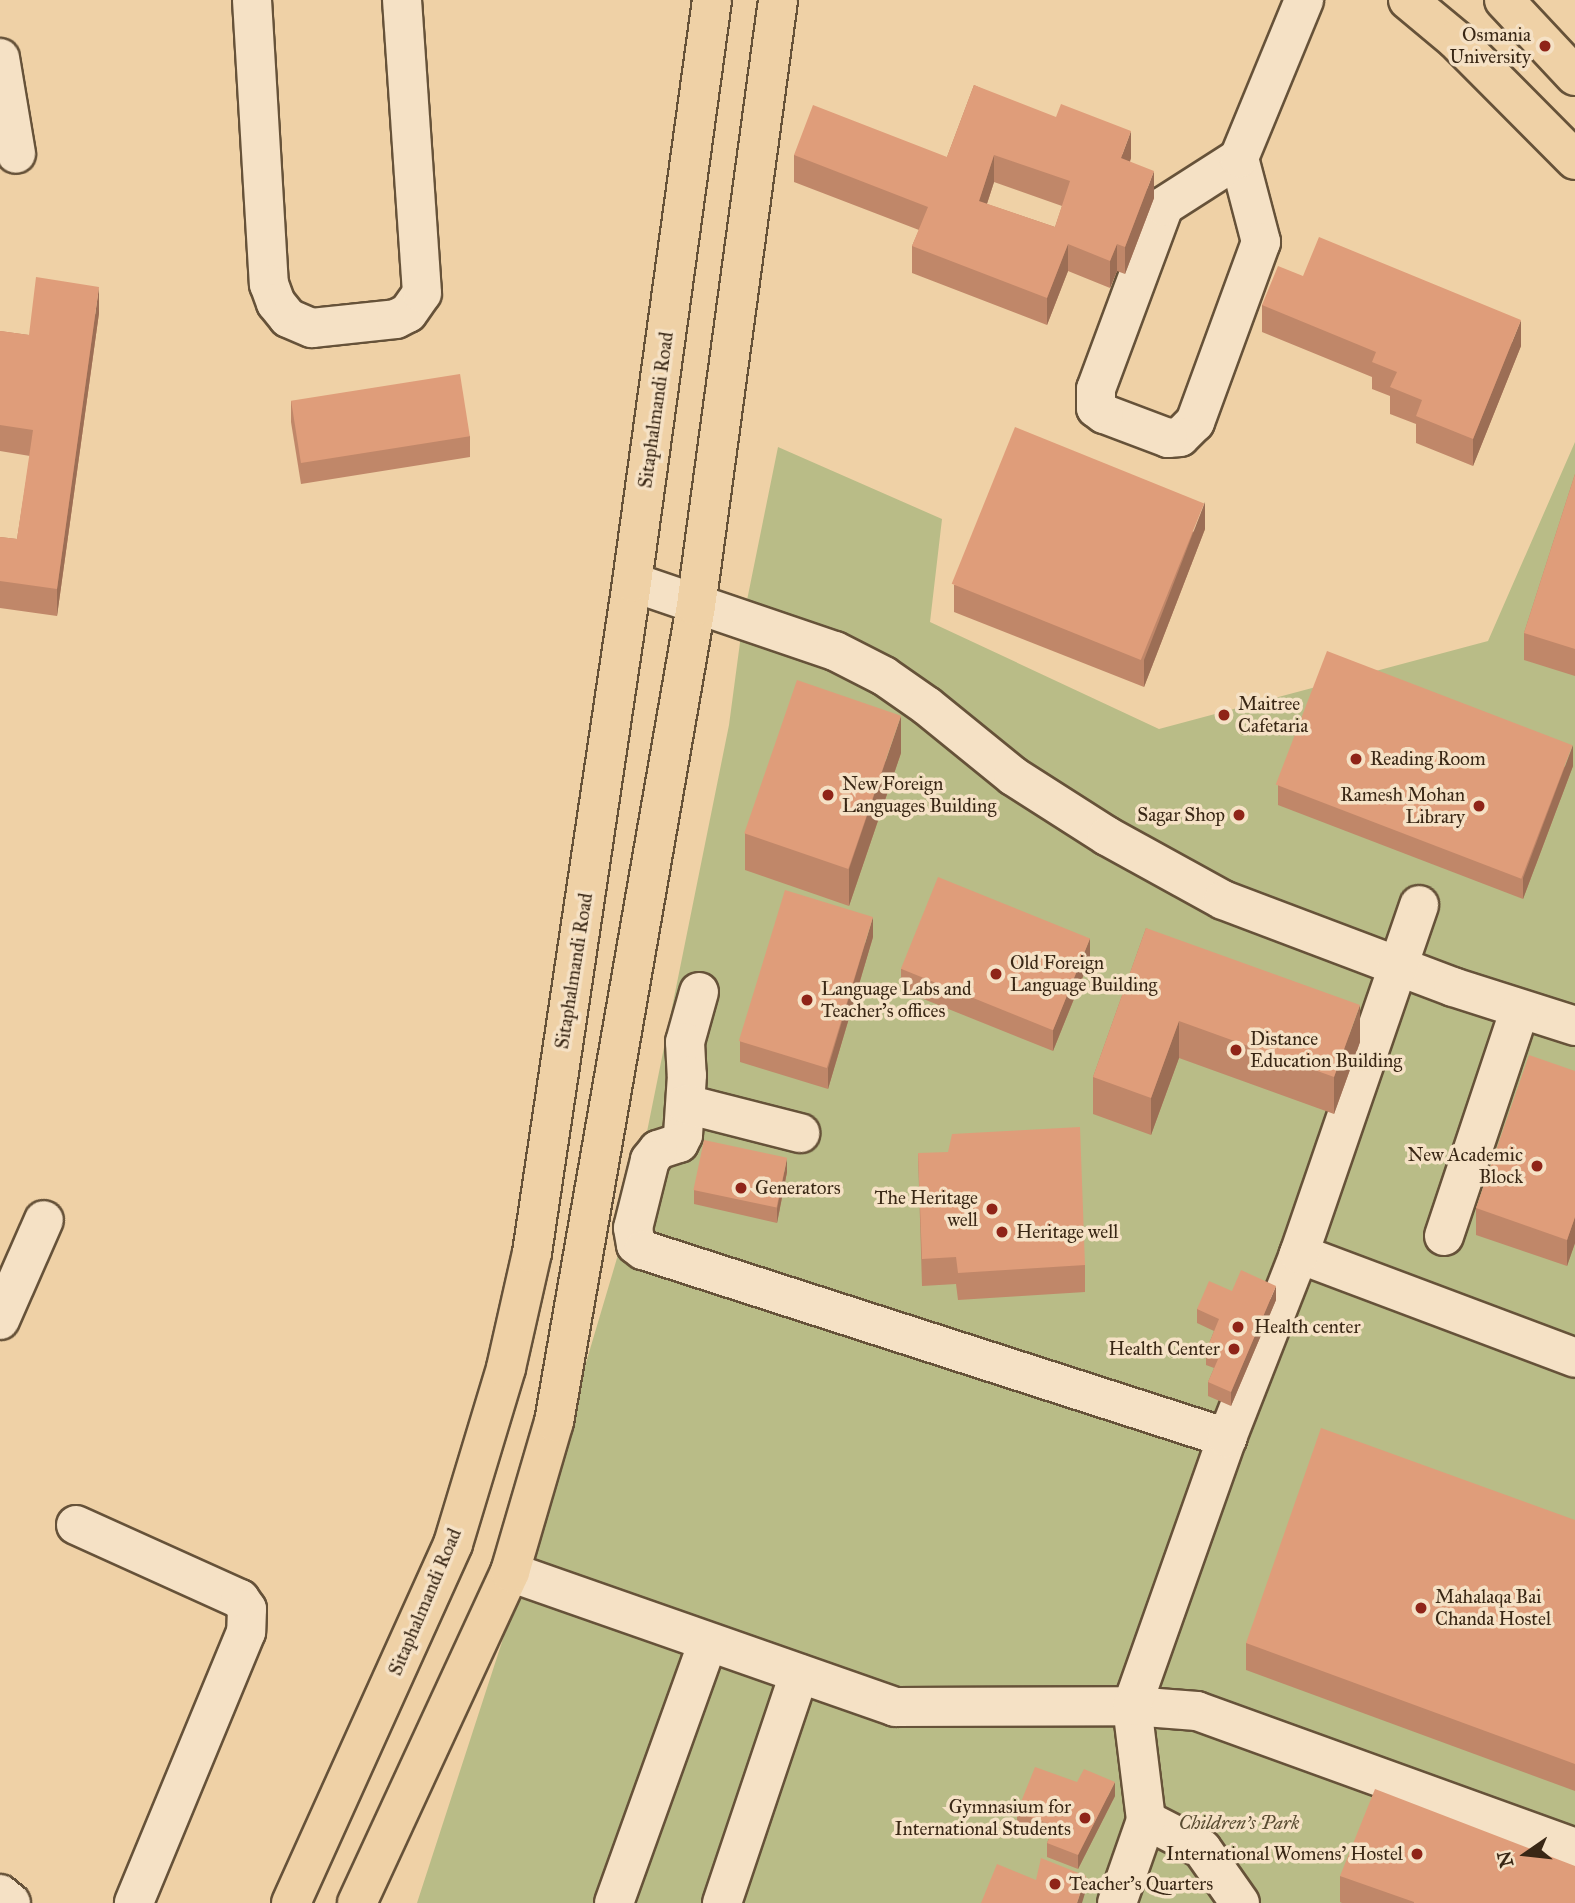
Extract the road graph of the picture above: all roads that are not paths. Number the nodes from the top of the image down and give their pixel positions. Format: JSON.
{"nodes":[{"id":1,"x":252,"y":0,"type":"edge"},
{"id":2,"x":402,"y":0,"type":"edge"},
{"id":3,"x":712,"y":0,"type":"edge"},
{"id":4,"x":778,"y":0,"type":"edge"},
{"id":5,"x":1304,"y":0,"type":"edge"},
{"id":6,"x":1408,"y":0,"type":"edge"},
{"id":7,"x":1504,"y":0,"type":"edge"},
{"id":8,"x":0,"y":58,"type":"edge"},
{"id":9,"x":1575,"y":76,"type":"edge"},
{"id":10,"x":16,"y":154,"type":"dead end"},
{"id":11,"x":1239,"y":158,"type":"junction"},
{"id":12,"x":1575,"y":160,"type":"edge"},
{"id":13,"x":632,"y":582,"type":"junction"},
{"id":14,"x":696,"y":606,"type":"junction"},
{"id":15,"x":1419,"y":905,"type":"dead end"},
{"id":16,"x":1399,"y":967,"type":"junction"},
{"id":17,"x":699,"y":992,"type":"dead end"},
{"id":18,"x":1520,"y":1009,"type":"junction"},
{"id":19,"x":1575,"y":1026,"type":"edge"},
{"id":20,"x":686,"y":1104,"type":"junction"},
{"id":21,"x":800,"y":1133,"type":"dead end"},
{"id":22,"x":44,"y":1220,"type":"dead end"},
{"id":23,"x":1444,"y":1236,"type":"dead end"},
{"id":24,"x":1299,"y":1254,"type":"junction"},
{"id":25,"x":0,"y":1320,"type":"edge"},
{"id":26,"x":1575,"y":1358,"type":"edge"},
{"id":27,"x":1227,"y":1438,"type":"junction"},
{"id":28,"x":76,"y":1525,"type":"dead end"},
{"id":29,"x":510,"y":1572,"type":"junction"},
{"id":30,"x":708,"y":1642,"type":"junction"},
{"id":31,"x":799,"y":1674,"type":"junction"},
{"id":32,"x":1132,"y":1706,"type":"junction"},
{"id":33,"x":1146,"y":1820,"type":"junction"},
{"id":34,"x":1575,"y":1848,"type":"edge"},
{"id":35,"x":0,"y":1894,"type":"edge"},
{"id":36,"x":11,"y":1903,"type":"edge"},
{"id":37,"x":134,"y":1903,"type":"edge"},
{"id":38,"x":291,"y":1903,"type":"edge"},
{"id":39,"x":357,"y":1903,"type":"edge"},
{"id":40,"x":614,"y":1903,"type":"edge"},
{"id":41,"x":722,"y":1903,"type":"edge"},
{"id":42,"x":1117,"y":1903,"type":"edge"},
{"id":43,"x":1240,"y":1903,"type":"edge"}],
"edges":[{"from":1,"to":2,"type":"lane"},
{"from":3,"to":13,"type":"main road","name":"Sitaphalmandi Road"},
{"from":4,"to":14,"type":"main road"},
{"from":5,"to":11,"type":"lane"},
{"from":6,"to":12,"type":"main road"},
{"from":7,"to":9,"type":"main road"},
{"from":8,"to":10,"type":"lane"},
{"from":11,"to":11,"type":"lane"},
{"from":13,"to":14,"type":"lane"},
{"from":13,"to":38,"type":"main road","name":"Sitaphalmandi Road"},
{"from":14,"to":16,"type":"lane"},
{"from":14,"to":29,"type":"main road"},
{"from":15,"to":16,"type":"lane"},
{"from":16,"to":18,"type":"lane"},
{"from":16,"to":24,"type":"lane"},
{"from":17,"to":20,"type":"lane"},
{"from":18,"to":19,"type":"lane"},
{"from":18,"to":23,"type":"lane"},
{"from":20,"to":21,"type":"lane"},
{"from":20,"to":27,"type":"lane"},
{"from":22,"to":25,"type":"lane"},
{"from":24,"to":26,"type":"lane"},
{"from":24,"to":27,"type":"lane"},
{"from":27,"to":32,"type":"lane"},
{"from":28,"to":37,"type":"lane"},
{"from":29,"to":30,"type":"lane"},
{"from":29,"to":39,"type":"main road"},
{"from":30,"to":31,"type":"lane"},
{"from":30,"to":40,"type":"lane"},
{"from":31,"to":32,"type":"lane"},
{"from":31,"to":41,"type":"lane"},
{"from":32,"to":33,"type":"lane"},
{"from":32,"to":34,"type":"lane"},
{"from":33,"to":42,"type":"lane"},
{"from":33,"to":43,"type":"lane"},
{"from":35,"to":36,"type":"lane"}]}
